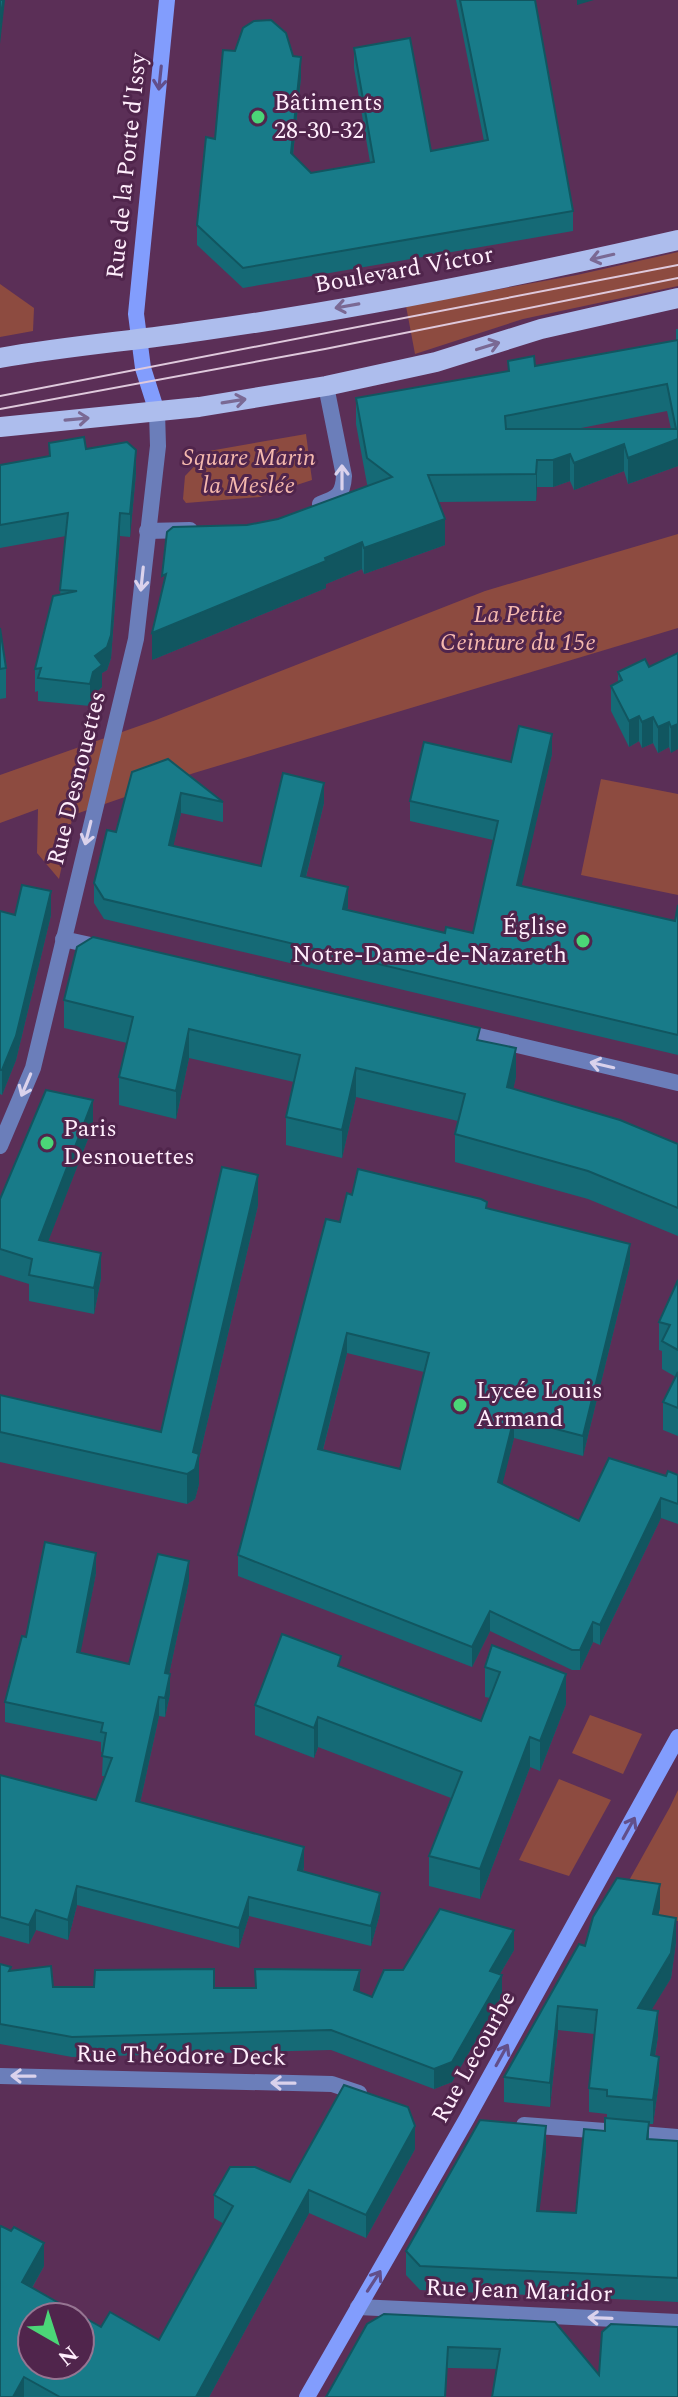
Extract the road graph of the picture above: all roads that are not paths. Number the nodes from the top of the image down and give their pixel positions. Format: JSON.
{"nodes":[{"id":1,"x":167,"y":0,"type":"edge"},
{"id":2,"x":678,"y":240,"type":"edge"},
{"id":3,"x":678,"y":298,"type":"edge"},
{"id":4,"x":137,"y":337,"type":"junction"},
{"id":5,"x":0,"y":358,"type":"edge"},
{"id":6,"x":326,"y":386,"type":"junction"},
{"id":7,"x":157,"y":412,"type":"junction"},
{"id":8,"x":0,"y":427,"type":"edge"},
{"id":9,"x":310,"y":508,"type":"edge"},
{"id":10,"x":210,"y":530,"type":"edge"},
{"id":11,"x":147,"y":531,"type":"junction"},
{"id":12,"x":63,"y":939,"type":"junction"},
{"id":13,"x":120,"y":952,"type":"edge"},
{"id":14,"x":446,"y":1028,"type":"edge"},
{"id":15,"x":678,"y":1083,"type":"edge"},
{"id":16,"x":0,"y":1146,"type":"edge"},
{"id":17,"x":678,"y":1737,"type":"edge"},
{"id":18,"x":0,"y":2076,"type":"edge"},
{"id":19,"x":359,"y":2093,"type":"edge"},
{"id":20,"x":466,"y":2120,"type":"junction"},
{"id":21,"x":486,"y":2123,"type":"edge"},
{"id":22,"x":508,"y":2124,"type":"edge"},
{"id":23,"x":678,"y":2137,"type":"edge"},
{"id":24,"x":358,"y":2307,"type":"junction"},
{"id":25,"x":678,"y":2322,"type":"edge"},
{"id":26,"x":307,"y":2397,"type":"edge"}],
"edges":[{"from":1,"to":4,"type":"main road","name":"Rue de la Porte d'Issy","one_way":true},
{"from":2,"to":4,"type":"main road","name":"Boulevard Victor","one_way":true},
{"from":6,"to":3,"type":"main road","one_way":true},
{"from":4,"to":5,"type":"main road","name":"Boulevard Victor"},
{"from":4,"to":7,"type":"main road"},
{"from":7,"to":6,"type":"main road","one_way":true},
{"from":9,"to":6,"type":"street","one_way":true},
{"from":8,"to":7,"type":"main road","one_way":true},
{"from":7,"to":11,"type":"street","name":"Rue Desnouettes"},
{"from":10,"to":11,"type":"street"},
{"from":11,"to":12,"type":"street","name":"Rue Desnouettes","one_way":true},
{"from":12,"to":13,"type":"street"},
{"from":12,"to":16,"type":"street","name":"Rue Desnouettes","one_way":true},
{"from":15,"to":14,"type":"street","one_way":true},
{"from":20,"to":17,"type":"main road","name":"Rue Lecourbe","one_way":true},
{"from":19,"to":18,"type":"street","name":"Rue Théodore Deck","one_way":true},
{"from":20,"to":21,"type":"street"},
{"from":24,"to":20,"type":"main road","name":"Rue Lecourbe","one_way":true},
{"from":22,"to":23,"type":"street"},
{"from":25,"to":24,"type":"street","name":"Rue Jean Maridor","one_way":true},
{"from":24,"to":26,"type":"main road","name":"Rue Lecourbe"}]}
